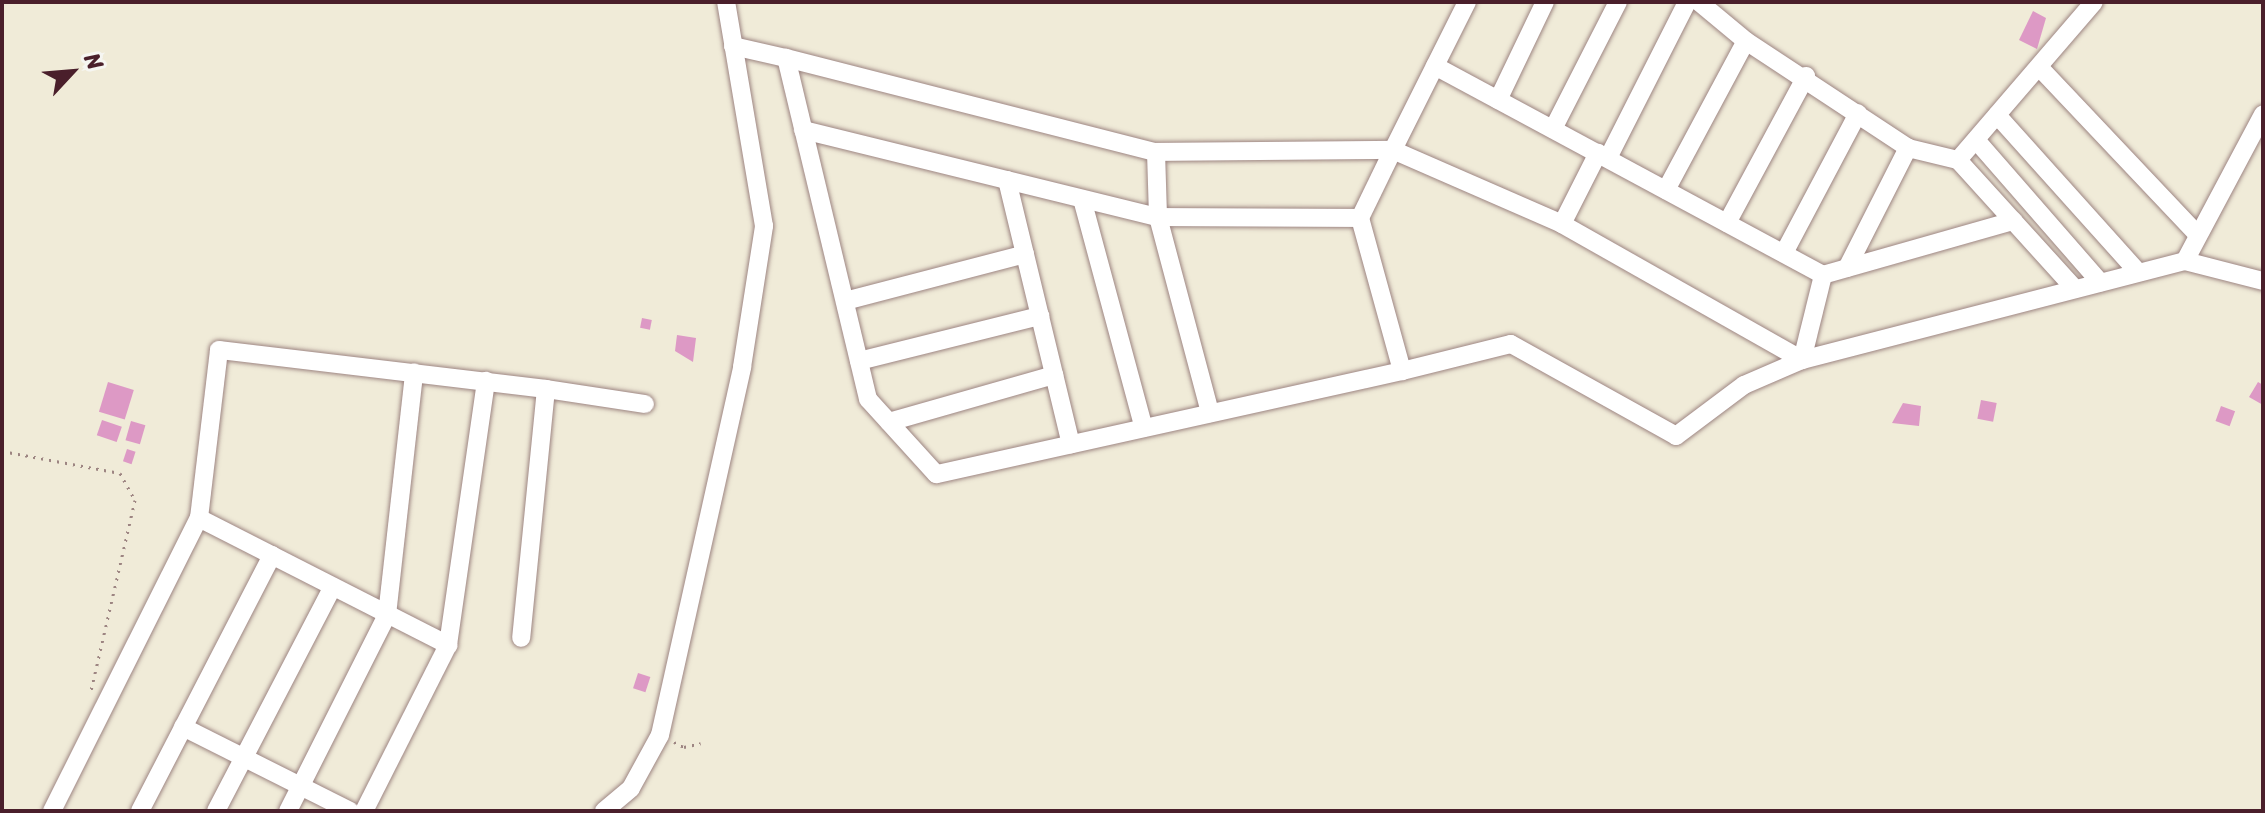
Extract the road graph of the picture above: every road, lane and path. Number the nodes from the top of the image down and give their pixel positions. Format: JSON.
{"nodes":[{"id":1,"x":726,"y":2,"type":"edge"},
{"id":2,"x":1467,"y":2,"type":"edge"},
{"id":3,"x":1545,"y":2,"type":"edge"},
{"id":4,"x":1618,"y":2,"type":"edge"},
{"id":5,"x":1687,"y":2,"type":"edge"},
{"id":6,"x":1699,"y":2,"type":"edge"},
{"id":7,"x":2094,"y":2,"type":"edge"},
{"id":8,"x":1746,"y":41,"type":"junction"},
{"id":9,"x":733,"y":46,"type":"junction"},
{"id":10,"x":786,"y":58,"type":"junction"},
{"id":11,"x":1435,"y":66,"type":"junction"},
{"id":12,"x":2040,"y":68,"type":"junction"},
{"id":13,"x":1806,"y":76,"type":"junction"},
{"id":14,"x":1498,"y":100,"type":"junction"},
{"id":15,"x":1858,"y":113,"type":"junction"},
{"id":16,"x":2263,"y":114,"type":"edge"},
{"id":17,"x":1997,"y":115,"type":"junction"},
{"id":18,"x":1553,"y":129,"type":"junction"},
{"id":19,"x":803,"y":130,"type":"junction"},
{"id":20,"x":1976,"y":140,"type":"junction"},
{"id":21,"x":1908,"y":148,"type":"junction"},
{"id":22,"x":1393,"y":150,"type":"junction"},
{"id":23,"x":1156,"y":152,"type":"junction"},
{"id":24,"x":1603,"y":156,"type":"junction"},
{"id":25,"x":1958,"y":160,"type":"junction"},
{"id":26,"x":1007,"y":180,"type":"junction"},
{"id":27,"x":1666,"y":190,"type":"junction"},
{"id":28,"x":1082,"y":199,"type":"junction"},
{"id":29,"x":1158,"y":217,"type":"junction"},
{"id":30,"x":1360,"y":218,"type":"junction"},
{"id":31,"x":2013,"y":221,"type":"junction"},
{"id":32,"x":1727,"y":223,"type":"junction"},
{"id":33,"x":1562,"y":224,"type":"junction"},
{"id":34,"x":2198,"y":235,"type":"junction"},
{"id":35,"x":1784,"y":253,"type":"junction"},
{"id":36,"x":1025,"y":254,"type":"junction"},
{"id":37,"x":2185,"y":261,"type":"junction"},
{"id":38,"x":1847,"y":268,"type":"junction"},
{"id":39,"x":2138,"y":272,"type":"junction"},
{"id":40,"x":1823,"y":275,"type":"junction"},
{"id":41,"x":2263,"y":281,"type":"edge"},
{"id":42,"x":2100,"y":282,"type":"junction"},
{"id":43,"x":2075,"y":289,"type":"junction"},
{"id":44,"x":845,"y":301,"type":"junction"},
{"id":45,"x":1040,"y":316,"type":"junction"},
{"id":46,"x":1802,"y":360,"type":"junction"},
{"id":47,"x":859,"y":361,"type":"junction"},
{"id":48,"x":1402,"y":371,"type":"junction"},
{"id":49,"x":414,"y":373,"type":"junction"},
{"id":50,"x":1054,"y":375,"type":"junction"},
{"id":51,"x":486,"y":381,"type":"junction"},
{"id":52,"x":546,"y":389,"type":"junction"},
{"id":53,"x":645,"y":404,"type":"dead end"},
{"id":54,"x":1210,"y":413,"type":"junction"},
{"id":55,"x":889,"y":422,"type":"junction"},
{"id":56,"x":1144,"y":428,"type":"junction"},
{"id":57,"x":1071,"y":444,"type":"junction"},
{"id":58,"x":2,"y":451,"type":"edge"},
{"id":59,"x":199,"y":518,"type":"junction"},
{"id":60,"x":272,"y":555,"type":"junction"},
{"id":61,"x":332,"y":588,"type":"junction"},
{"id":62,"x":387,"y":615,"type":"junction"},
{"id":63,"x":521,"y":638,"type":"dead end"},
{"id":64,"x":448,"y":645,"type":"junction"},
{"id":65,"x":109,"y":700,"type":"junction"},
{"id":66,"x":183,"y":727,"type":"junction"},
{"id":67,"x":660,"y":735,"type":"junction"},
{"id":68,"x":701,"y":743,"type":"dead end"},
{"id":69,"x":244,"y":758,"type":"junction"},
{"id":70,"x":301,"y":786,"type":"junction"},
{"id":71,"x":52,"y":811,"type":"edge"},
{"id":72,"x":140,"y":811,"type":"edge"},
{"id":73,"x":216,"y":811,"type":"edge"},
{"id":74,"x":288,"y":811,"type":"edge"},
{"id":75,"x":350,"y":811,"type":"edge"},
{"id":76,"x":364,"y":811,"type":"edge"},
{"id":77,"x":604,"y":811,"type":"edge"}],
"edges":[{"from":1,"to":9,"type":"street"},
{"from":2,"to":11,"type":"street"},
{"from":3,"to":14,"type":"street"},
{"from":4,"to":18,"type":"street"},
{"from":5,"to":24,"type":"street"},
{"from":6,"to":8,"type":"street"},
{"from":7,"to":12,"type":"street"},
{"from":8,"to":13,"type":"street"},
{"from":8,"to":27,"type":"street"},
{"from":9,"to":10,"type":"street"},
{"from":9,"to":67,"type":"street"},
{"from":10,"to":19,"type":"street"},
{"from":10,"to":23,"type":"street"},
{"from":11,"to":14,"type":"street"},
{"from":11,"to":22,"type":"street"},
{"from":12,"to":17,"type":"street"},
{"from":12,"to":34,"type":"street"},
{"from":13,"to":15,"type":"street"},
{"from":13,"to":32,"type":"street"},
{"from":14,"to":18,"type":"street"},
{"from":15,"to":21,"type":"street"},
{"from":15,"to":35,"type":"street"},
{"from":16,"to":34,"type":"street"},
{"from":17,"to":20,"type":"street"},
{"from":17,"to":39,"type":"street"},
{"from":18,"to":24,"type":"street"},
{"from":19,"to":26,"type":"street"},
{"from":19,"to":44,"type":"street"},
{"from":20,"to":25,"type":"street"},
{"from":20,"to":42,"type":"street"},
{"from":21,"to":25,"type":"street"},
{"from":21,"to":38,"type":"street"},
{"from":22,"to":23,"type":"street"},
{"from":22,"to":30,"type":"street"},
{"from":22,"to":33,"type":"street"},
{"from":23,"to":29,"type":"street"},
{"from":24,"to":27,"type":"street"},
{"from":24,"to":33,"type":"street"},
{"from":25,"to":31,"type":"street"},
{"from":26,"to":28,"type":"street"},
{"from":26,"to":36,"type":"street"},
{"from":27,"to":32,"type":"street"},
{"from":28,"to":29,"type":"street"},
{"from":28,"to":56,"type":"street"},
{"from":29,"to":30,"type":"street"},
{"from":29,"to":54,"type":"street"},
{"from":30,"to":48,"type":"street"},
{"from":31,"to":38,"type":"street"},
{"from":31,"to":43,"type":"street"},
{"from":32,"to":35,"type":"street"},
{"from":33,"to":46,"type":"street"},
{"from":34,"to":37,"type":"street"},
{"from":35,"to":40,"type":"street"},
{"from":36,"to":44,"type":"street"},
{"from":36,"to":45,"type":"street"},
{"from":37,"to":39,"type":"street"},
{"from":37,"to":41,"type":"street"},
{"from":38,"to":40,"type":"street"},
{"from":39,"to":42,"type":"street"},
{"from":40,"to":46,"type":"street"},
{"from":42,"to":43,"type":"street"},
{"from":43,"to":46,"type":"street"},
{"from":44,"to":47,"type":"street"},
{"from":45,"to":47,"type":"street"},
{"from":45,"to":50,"type":"street"},
{"from":46,"to":48,"type":"street"},
{"from":47,"to":55,"type":"street"},
{"from":48,"to":54,"type":"street"},
{"from":49,"to":51,"type":"street"},
{"from":49,"to":59,"type":"street"},
{"from":49,"to":62,"type":"street"},
{"from":50,"to":55,"type":"street"},
{"from":50,"to":57,"type":"street"},
{"from":51,"to":52,"type":"street"},
{"from":51,"to":64,"type":"street"},
{"from":52,"to":53,"type":"street"},
{"from":52,"to":63,"type":"street"},
{"from":54,"to":56,"type":"street"},
{"from":55,"to":57,"type":"street"},
{"from":56,"to":57,"type":"street"},
{"from":58,"to":65,"type":"path"},
{"from":59,"to":60,"type":"street"},
{"from":59,"to":65,"type":"street"},
{"from":60,"to":61,"type":"street"},
{"from":60,"to":66,"type":"street"},
{"from":61,"to":62,"type":"street"},
{"from":61,"to":69,"type":"street"},
{"from":62,"to":64,"type":"street"},
{"from":62,"to":70,"type":"street"},
{"from":64,"to":76,"type":"street"},
{"from":65,"to":71,"type":"street"},
{"from":66,"to":69,"type":"street"},
{"from":66,"to":72,"type":"street"},
{"from":67,"to":68,"type":"path"},
{"from":67,"to":77,"type":"street"},
{"from":69,"to":70,"type":"street"},
{"from":69,"to":73,"type":"street"},
{"from":70,"to":74,"type":"street"},
{"from":70,"to":75,"type":"street"}]}
